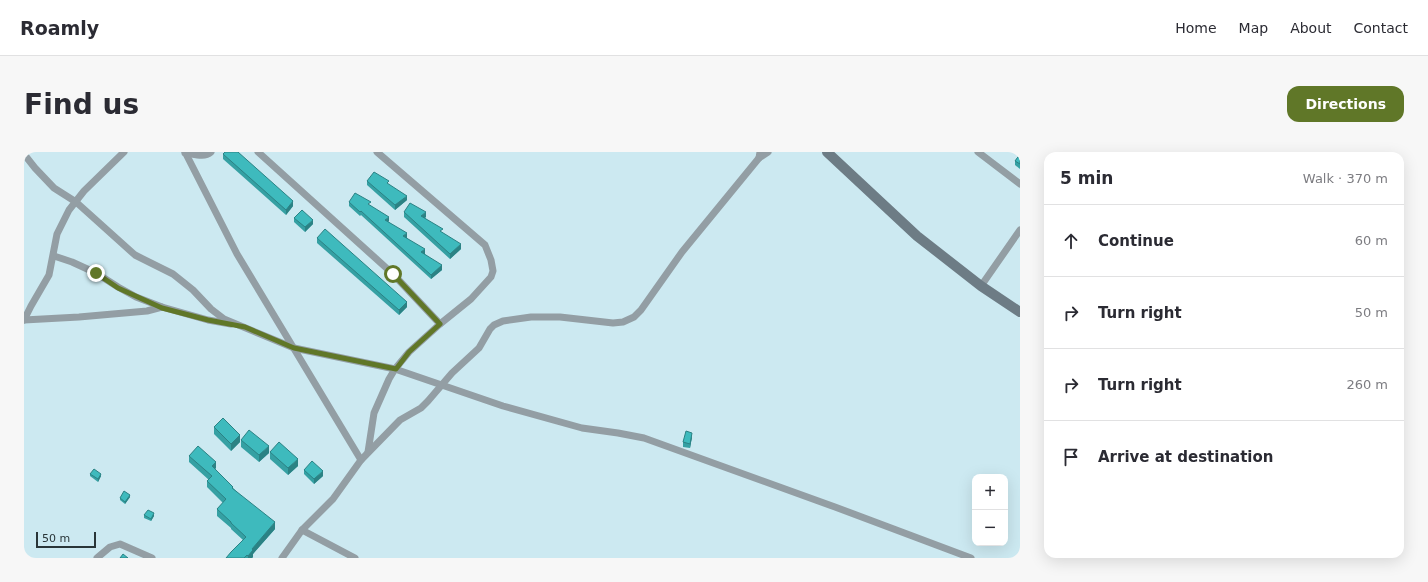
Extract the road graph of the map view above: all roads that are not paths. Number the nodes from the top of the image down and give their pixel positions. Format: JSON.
{"nodes":[{"id":1,"x":124,"y":152,"type":"edge"},
{"id":2,"x":185,"y":152,"type":"edge"},
{"id":3,"x":211,"y":152,"type":"edge"},
{"id":4,"x":258,"y":152,"type":"edge"},
{"id":5,"x":377,"y":152,"type":"edge"},
{"id":6,"x":768,"y":152,"type":"edge"},
{"id":7,"x":827,"y":152,"type":"edge"},
{"id":8,"x":978,"y":152,"type":"edge"},
{"id":9,"x":24,"y":154,"type":"edge"},
{"id":10,"x":760,"y":155,"type":"edge"},
{"id":11,"x":1020,"y":184,"type":"edge"},
{"id":12,"x":76,"y":202,"type":"junction"},
{"id":13,"x":1020,"y":230,"type":"edge"},
{"id":14,"x":54,"y":256,"type":"junction"},
{"id":15,"x":981,"y":286,"type":"junction"},
{"id":16,"x":162,"y":308,"type":"junction"},
{"id":17,"x":1020,"y":312,"type":"edge"},
{"id":18,"x":24,"y":320,"type":"edge"},
{"id":19,"x":440,"y":324,"type":"junction"},
{"id":20,"x":245,"y":327,"type":"junction"},
{"id":21,"x":294,"y":348,"type":"junction"},
{"id":22,"x":396,"y":369,"type":"junction"},
{"id":23,"x":441,"y":385,"type":"junction"},
{"id":24,"x":368,"y":452,"type":"junction"},
{"id":25,"x":361,"y":460,"type":"junction"},
{"id":26,"x":302,"y":530,"type":"junction"},
{"id":27,"x":97,"y":558,"type":"edge"},
{"id":28,"x":152,"y":558,"type":"edge"},
{"id":29,"x":282,"y":558,"type":"edge"},
{"id":30,"x":355,"y":558,"type":"edge"},
{"id":31,"x":971,"y":558,"type":"edge"}],
"edges":[{"from":1,"to":12,"type":"street"},
{"from":2,"to":3,"type":"street"},
{"from":2,"to":21,"type":"street"},
{"from":4,"to":19,"type":"street"},
{"from":5,"to":19,"type":"street"},
{"from":6,"to":10,"type":"street"},
{"from":7,"to":15,"type":"main road"},
{"from":8,"to":11,"type":"street"},
{"from":9,"to":12,"type":"street"},
{"from":10,"to":23,"type":"street"},
{"from":12,"to":14,"type":"street"},
{"from":12,"to":20,"type":"street"},
{"from":13,"to":15,"type":"street"},
{"from":14,"to":16,"type":"street"},
{"from":14,"to":18,"type":"street"},
{"from":15,"to":17,"type":"main road"},
{"from":16,"to":18,"type":"street"},
{"from":16,"to":20,"type":"street"},
{"from":19,"to":22,"type":"street"},
{"from":20,"to":21,"type":"street"},
{"from":21,"to":22,"type":"street"},
{"from":21,"to":25,"type":"street"},
{"from":22,"to":23,"type":"street"},
{"from":22,"to":24,"type":"street"},
{"from":23,"to":24,"type":"street"},
{"from":23,"to":31,"type":"street"},
{"from":24,"to":25,"type":"street"},
{"from":25,"to":26,"type":"street"},
{"from":26,"to":29,"type":"street"},
{"from":26,"to":30,"type":"street"},
{"from":27,"to":28,"type":"street"}]}
